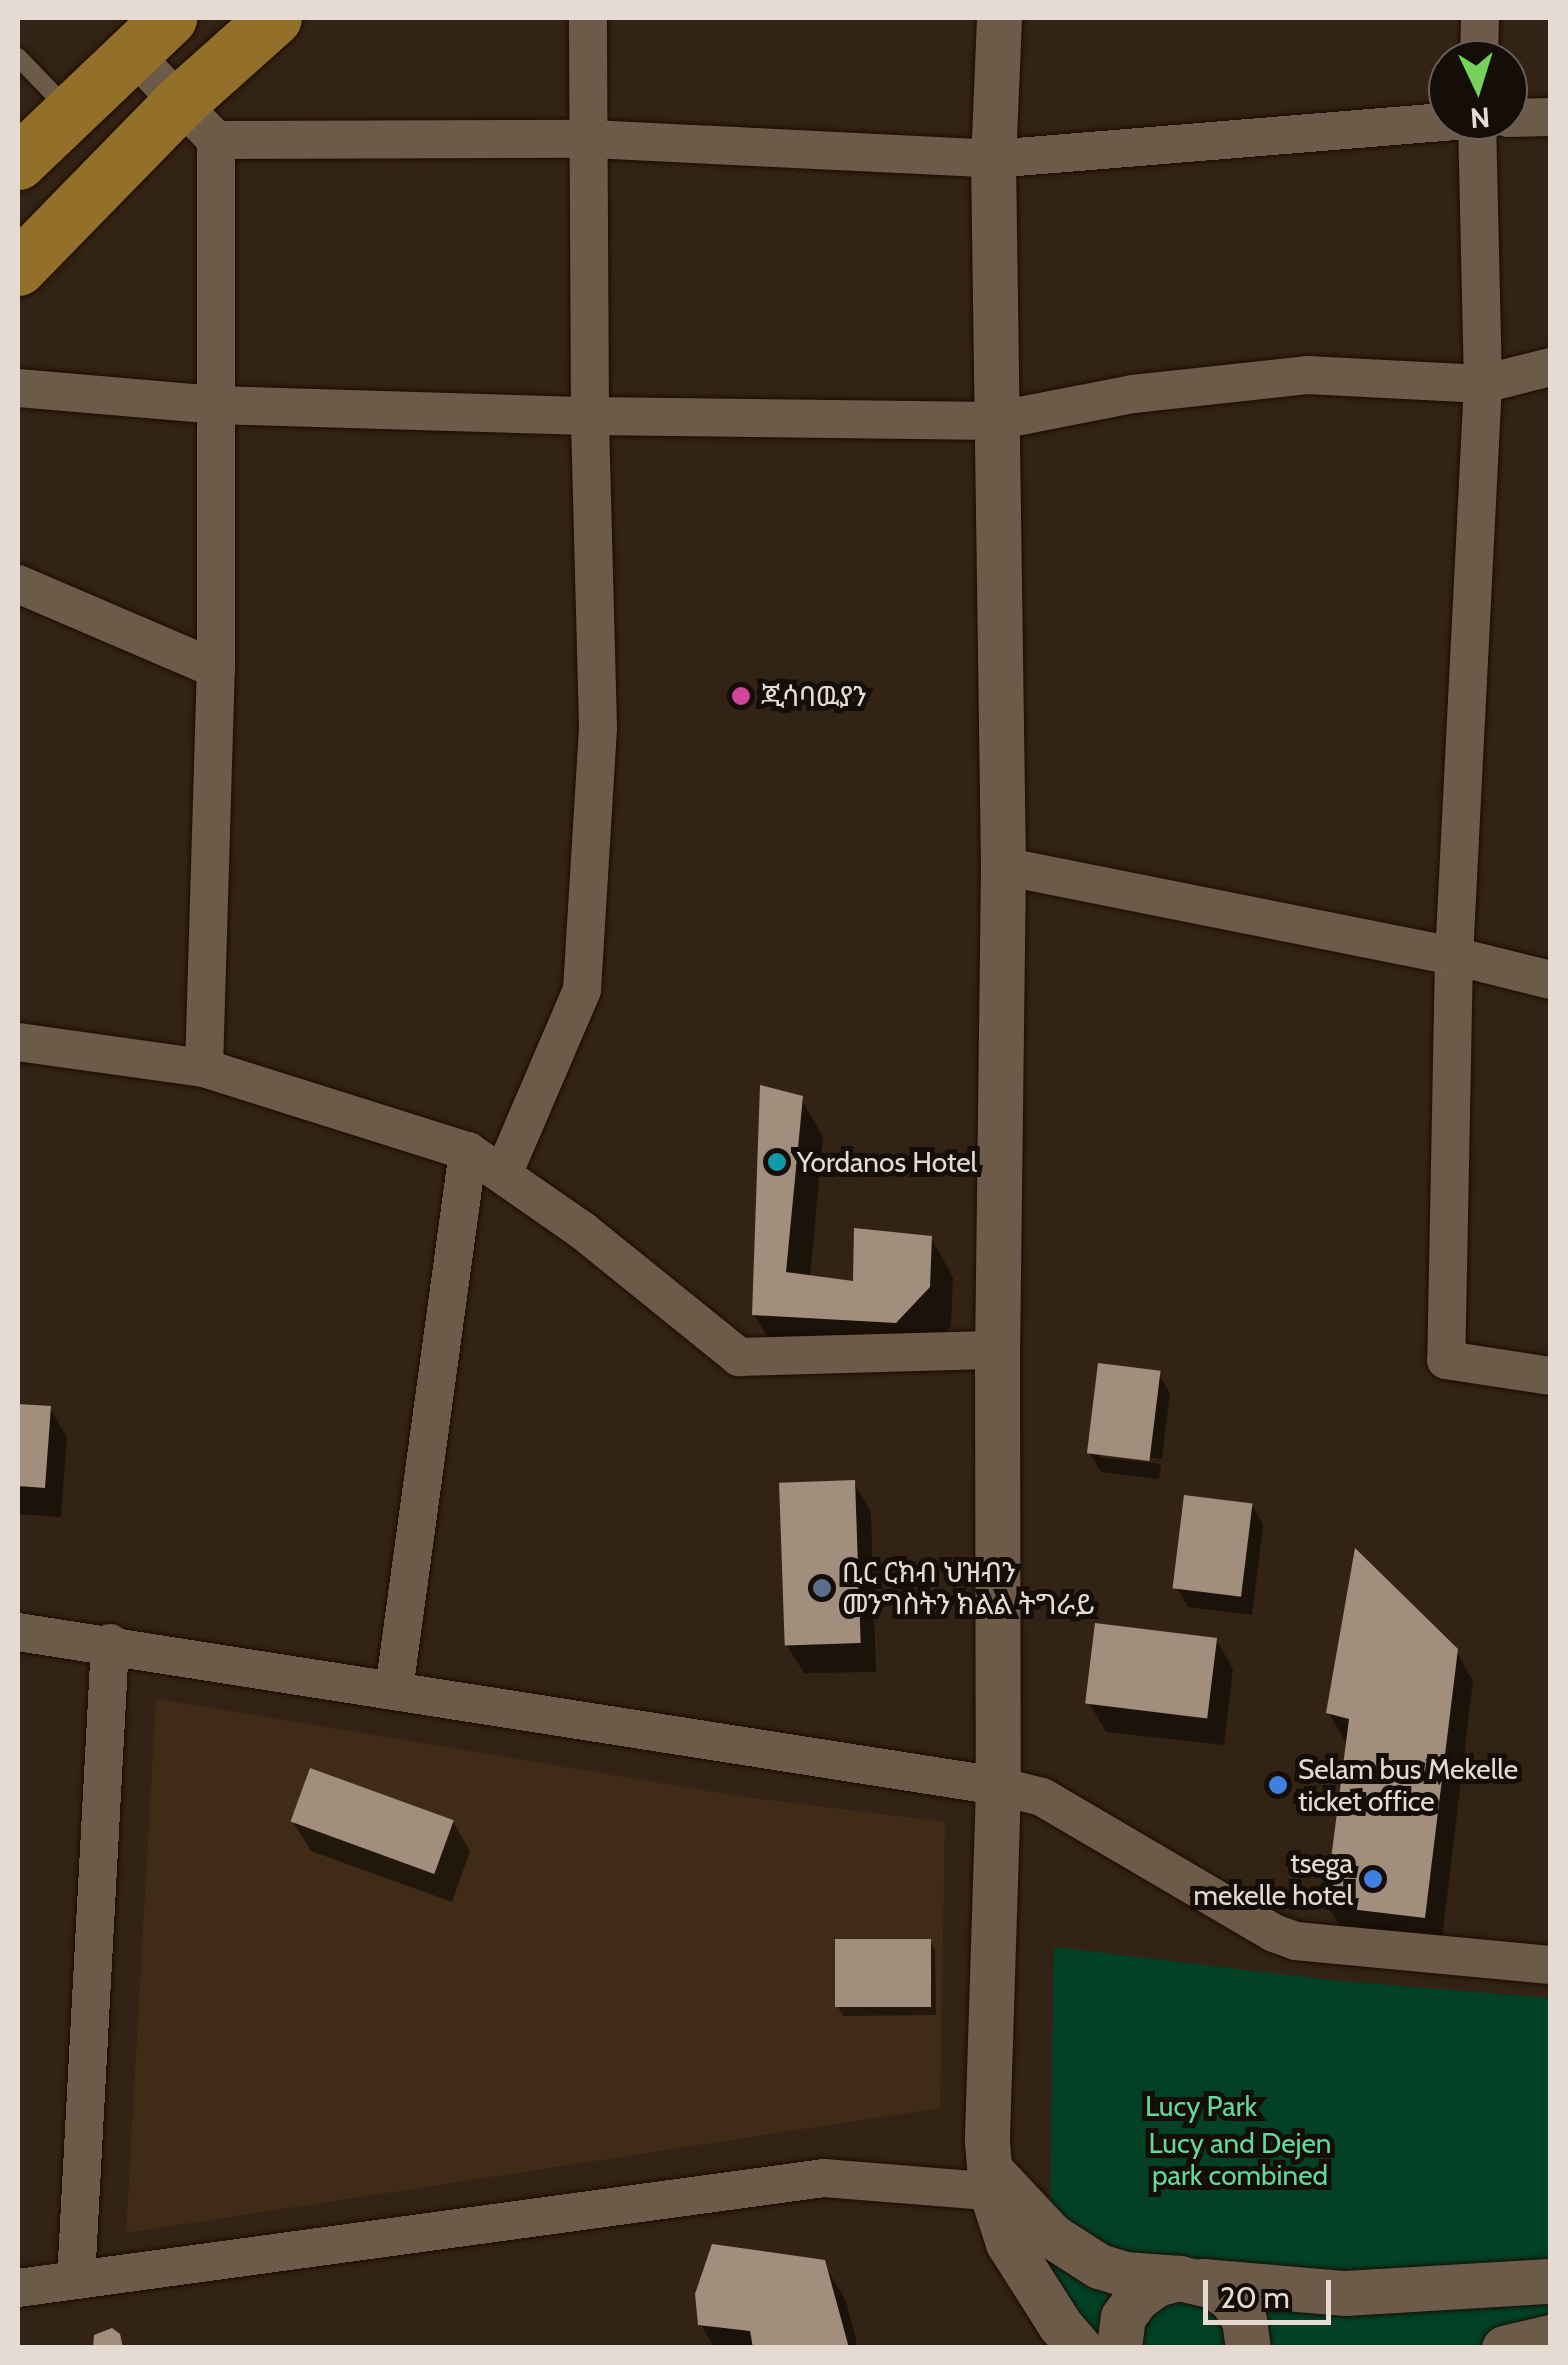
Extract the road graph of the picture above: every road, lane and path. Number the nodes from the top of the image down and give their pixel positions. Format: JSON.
{"nodes":[{"id":1,"x":274,"y":18,"type":"edge"},
{"id":2,"x":588,"y":18,"type":"edge"},
{"id":3,"x":1000,"y":18,"type":"edge"},
{"id":4,"x":150,"y":35,"type":"edge"},
{"id":5,"x":18,"y":57,"type":"edge"},
{"id":6,"x":70,"y":112,"type":"junction"},
{"id":7,"x":198,"y":121,"type":"junction"},
{"id":8,"x":1428,"y":123,"type":"edge"},
{"id":9,"x":591,"y":138,"type":"junction"},
{"id":10,"x":1478,"y":140,"type":"edge"},
{"id":11,"x":994,"y":159,"type":"junction"},
{"id":12,"x":18,"y":162,"type":"edge"},
{"id":13,"x":18,"y":268,"type":"edge"},
{"id":14,"x":1550,"y":368,"type":"edge"},
{"id":15,"x":1483,"y":384,"type":"junction"},
{"id":16,"x":18,"y":388,"type":"edge"},
{"id":17,"x":215,"y":405,"type":"junction"},
{"id":18,"x":590,"y":416,"type":"junction"},
{"id":19,"x":995,"y":421,"type":"junction"},
{"id":20,"x":18,"y":584,"type":"edge"},
{"id":21,"x":216,"y":668,"type":"junction"},
{"id":22,"x":1003,"y":866,"type":"junction"},
{"id":23,"x":1454,"y":956,"type":"junction"},
{"id":24,"x":1550,"y":980,"type":"edge"},
{"id":25,"x":18,"y":1042,"type":"edge"},
{"id":26,"x":204,"y":1068,"type":"junction"},
{"id":27,"x":468,"y":1150,"type":"junction"},
{"id":28,"x":504,"y":1172,"type":"junction"},
{"id":29,"x":997,"y":1350,"type":"junction"},
{"id":30,"x":1550,"y":1376,"type":"edge"},
{"id":31,"x":18,"y":1632,"type":"edge"},
{"id":32,"x":110,"y":1643,"type":"junction"},
{"id":33,"x":394,"y":1690,"type":"junction"},
{"id":34,"x":998,"y":1786,"type":"junction"},
{"id":35,"x":1550,"y":1966,"type":"edge"},
{"id":36,"x":997,"y":2184,"type":"junction"},
{"id":37,"x":76,"y":2280,"type":"junction"},
{"id":38,"x":1191,"y":2280,"type":"junction"},
{"id":39,"x":1550,"y":2281,"type":"edge"},
{"id":40,"x":18,"y":2288,"type":"edge"},
{"id":41,"x":1550,"y":2336,"type":"edge"},
{"id":42,"x":1080,"y":2348,"type":"edge"},
{"id":43,"x":1119,"y":2348,"type":"edge"},
{"id":44,"x":1248,"y":2348,"type":"edge"},
{"id":45,"x":1504,"y":2348,"type":"edge"}],
"edges":[{"from":1,"to":7,"type":"main road"},
{"from":2,"to":9,"type":"street"},
{"from":3,"to":11,"type":"street"},
{"from":4,"to":6,"type":"main road"},
{"from":4,"to":7,"type":"street"},
{"from":5,"to":6,"type":"lane"},
{"from":6,"to":12,"type":"main road"},
{"from":7,"to":9,"type":"street"},
{"from":7,"to":13,"type":"main road"},
{"from":7,"to":17,"type":"street"},
{"from":8,"to":11,"type":"street"},
{"from":9,"to":11,"type":"street"},
{"from":9,"to":18,"type":"street"},
{"from":10,"to":15,"type":"street"},
{"from":11,"to":19,"type":"street"},
{"from":14,"to":15,"type":"street"},
{"from":15,"to":19,"type":"street"},
{"from":15,"to":23,"type":"street"},
{"from":16,"to":17,"type":"street"},
{"from":17,"to":18,"type":"street"},
{"from":17,"to":21,"type":"street"},
{"from":18,"to":19,"type":"street"},
{"from":18,"to":28,"type":"street"},
{"from":19,"to":22,"type":"street"},
{"from":20,"to":21,"type":"street"},
{"from":21,"to":26,"type":"street"},
{"from":22,"to":23,"type":"street"},
{"from":22,"to":29,"type":"street"},
{"from":23,"to":24,"type":"street"},
{"from":23,"to":30,"type":"street"},
{"from":25,"to":26,"type":"street"},
{"from":26,"to":27,"type":"street"},
{"from":27,"to":28,"type":"street"},
{"from":27,"to":33,"type":"street"},
{"from":28,"to":29,"type":"street"},
{"from":29,"to":34,"type":"street"},
{"from":31,"to":32,"type":"street"},
{"from":32,"to":33,"type":"street"},
{"from":32,"to":37,"type":"street"},
{"from":33,"to":34,"type":"street"},
{"from":34,"to":35,"type":"street"},
{"from":34,"to":36,"type":"street"},
{"from":36,"to":37,"type":"street"},
{"from":36,"to":38,"type":"street"},
{"from":36,"to":42,"type":"street"},
{"from":37,"to":40,"type":"street"},
{"from":38,"to":39,"type":"street"},
{"from":38,"to":43,"type":"street"},
{"from":38,"to":44,"type":"street"},
{"from":41,"to":45,"type":"street"}]}
